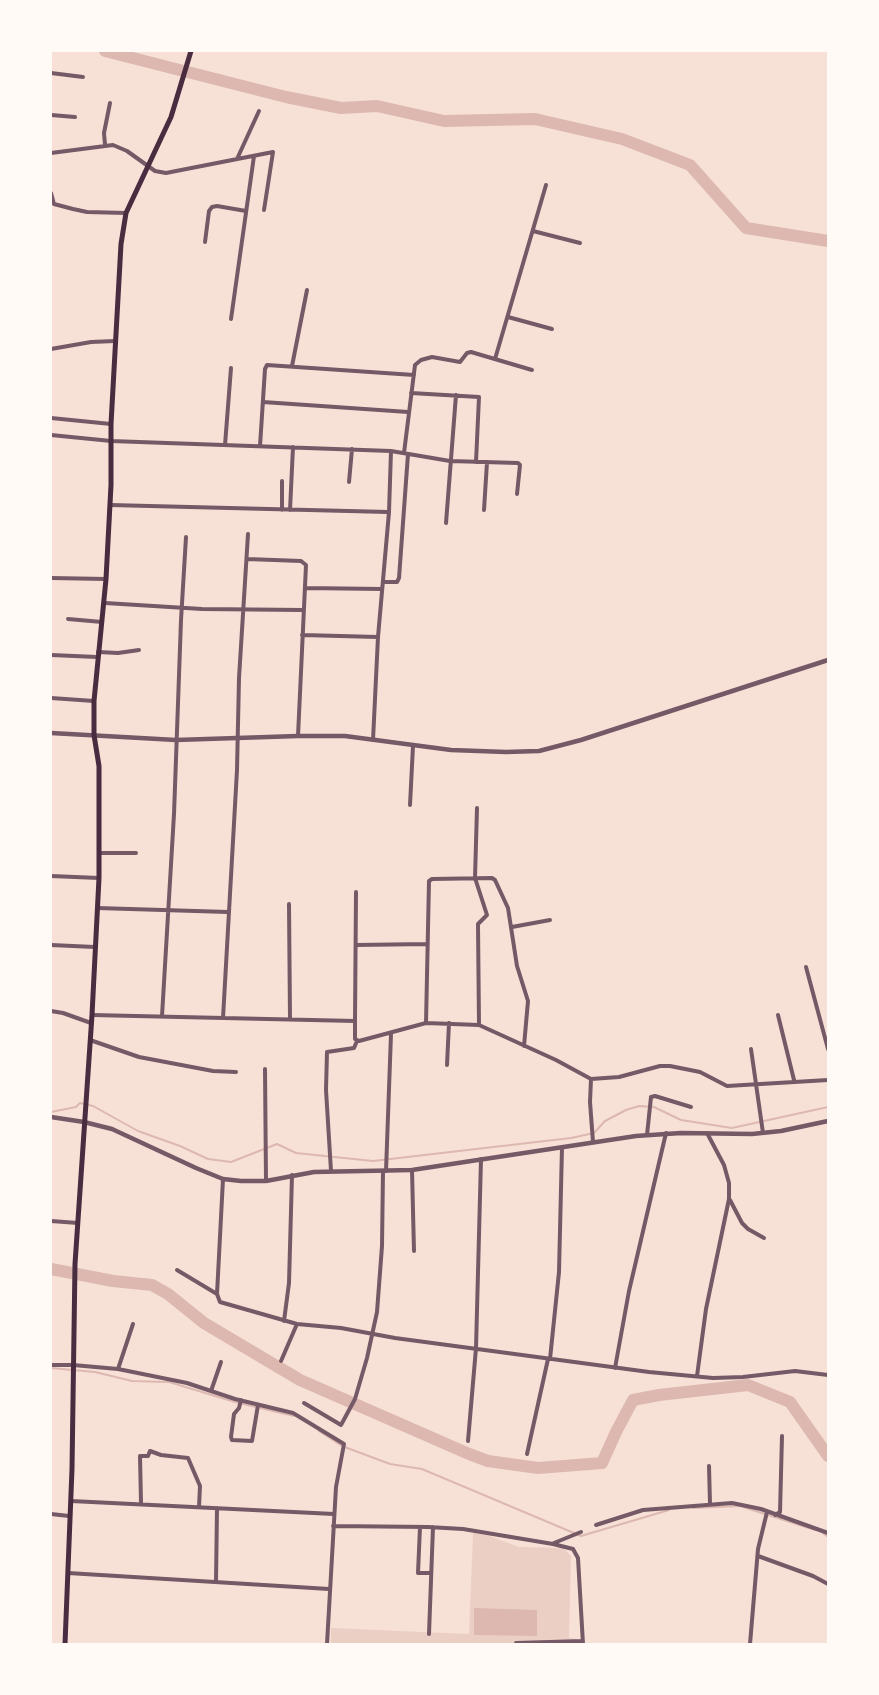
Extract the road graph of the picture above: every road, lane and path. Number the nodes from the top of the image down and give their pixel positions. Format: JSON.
{"nodes":[{"id":1,"x":191,"y":51,"type":"edge"},
{"id":2,"x":51,"y":73,"type":"edge"},
{"id":3,"x":83,"y":77,"type":"dead end"},
{"id":4,"x":110,"y":103,"type":"dead end"},
{"id":5,"x":259,"y":111,"type":"dead end"},
{"id":6,"x":51,"y":115,"type":"edge"},
{"id":7,"x":75,"y":117,"type":"dead end"},
{"id":8,"x":105,"y":145,"type":"junction"},
{"id":9,"x":51,"y":153,"type":"edge"},
{"id":10,"x":254,"y":156,"type":"junction"},
{"id":11,"x":237,"y":160,"type":"junction"},
{"id":12,"x":148,"y":166,"type":"junction"},
{"id":13,"x":546,"y":185,"type":"dead end"},
{"id":14,"x":51,"y":193,"type":"edge"},
{"id":15,"x":264,"y":210,"type":"dead end"},
{"id":16,"x":246,"y":211,"type":"junction"},
{"id":17,"x":126,"y":213,"type":"junction"},
{"id":18,"x":533,"y":231,"type":"junction"},
{"id":19,"x":205,"y":242,"type":"dead end"},
{"id":20,"x":580,"y":243,"type":"dead end"},
{"id":21,"x":307,"y":290,"type":"dead end"},
{"id":22,"x":508,"y":317,"type":"junction"},
{"id":23,"x":231,"y":319,"type":"dead end"},
{"id":24,"x":552,"y":329,"type":"dead end"},
{"id":25,"x":115,"y":341,"type":"junction"},
{"id":26,"x":51,"y":348,"type":"edge"},
{"id":27,"x":495,"y":358,"type":"junction"},
{"id":28,"x":292,"y":366,"type":"junction"},
{"id":29,"x":231,"y":368,"type":"dead end"},
{"id":30,"x":532,"y":370,"type":"dead end"},
{"id":31,"x":414,"y":375,"type":"junction"},
{"id":32,"x":411,"y":393,"type":"junction"},
{"id":33,"x":456,"y":395,"type":"junction"},
{"id":34,"x":263,"y":402,"type":"junction"},
{"id":35,"x":408,"y":412,"type":"junction"},
{"id":36,"x":51,"y":418,"type":"edge"},
{"id":37,"x":111,"y":424,"type":"junction"},
{"id":38,"x":51,"y":435,"type":"edge"},
{"id":39,"x":111,"y":441,"type":"junction"},
{"id":40,"x":225,"y":446,"type":"junction"},
{"id":41,"x":260,"y":446,"type":"junction"},
{"id":42,"x":293,"y":447,"type":"junction"},
{"id":43,"x":352,"y":449,"type":"junction"},
{"id":44,"x":391,"y":451,"type":"junction"},
{"id":45,"x":406,"y":454,"type":"junction"},
{"id":46,"x":450,"y":461,"type":"junction"},
{"id":47,"x":476,"y":462,"type":"junction"},
{"id":48,"x":487,"y":462,"type":"junction"},
{"id":49,"x":282,"y":481,"type":"dead end"},
{"id":50,"x":349,"y":482,"type":"dead end"},
{"id":51,"x":517,"y":494,"type":"dead end"},
{"id":52,"x":110,"y":506,"type":"junction"},
{"id":53,"x":282,"y":510,"type":"junction"},
{"id":54,"x":290,"y":510,"type":"junction"},
{"id":55,"x":484,"y":510,"type":"dead end"},
{"id":56,"x":389,"y":512,"type":"junction"},
{"id":57,"x":446,"y":523,"type":"dead end"},
{"id":58,"x":248,"y":534,"type":"dead end"},
{"id":59,"x":186,"y":537,"type":"dead end"},
{"id":60,"x":247,"y":559,"type":"junction"},
{"id":61,"x":51,"y":578,"type":"edge"},
{"id":62,"x":106,"y":579,"type":"junction"},
{"id":63,"x":383,"y":582,"type":"junction"},
{"id":64,"x":305,"y":588,"type":"junction"},
{"id":65,"x":382,"y":589,"type":"junction"},
{"id":66,"x":105,"y":603,"type":"junction"},
{"id":67,"x":182,"y":607,"type":"junction"},
{"id":68,"x":243,"y":610,"type":"junction"},
{"id":69,"x":303,"y":610,"type":"junction"},
{"id":70,"x":68,"y":619,"type":"dead end"},
{"id":71,"x":102,"y":622,"type":"junction"},
{"id":72,"x":302,"y":635,"type":"junction"},
{"id":73,"x":378,"y":638,"type":"junction"},
{"id":74,"x":139,"y":650,"type":"dead end"},
{"id":75,"x":51,"y":655,"type":"edge"},
{"id":76,"x":97,"y":655,"type":"junction"},
{"id":77,"x":828,"y":660,"type":"edge"},
{"id":78,"x":51,"y":698,"type":"edge"},
{"id":79,"x":94,"y":701,"type":"junction"},
{"id":80,"x":51,"y":734,"type":"edge"},
{"id":81,"x":94,"y":735,"type":"junction"},
{"id":82,"x":297,"y":736,"type":"junction"},
{"id":83,"x":237,"y":739,"type":"junction"},
{"id":84,"x":176,"y":740,"type":"junction"},
{"id":85,"x":373,"y":741,"type":"junction"},
{"id":86,"x":413,"y":746,"type":"junction"},
{"id":87,"x":410,"y":804,"type":"dead end"},
{"id":88,"x":477,"y":808,"type":"dead end"},
{"id":89,"x":99,"y":853,"type":"junction"},
{"id":90,"x":136,"y":853,"type":"dead end"},
{"id":91,"x":51,"y":876,"type":"edge"},
{"id":92,"x":99,"y":878,"type":"junction"},
{"id":93,"x":476,"y":878,"type":"junction"},
{"id":94,"x":356,"y":892,"type":"dead end"},
{"id":95,"x":290,"y":904,"type":"dead end"},
{"id":96,"x":97,"y":908,"type":"junction"},
{"id":97,"x":169,"y":911,"type":"junction"},
{"id":98,"x":228,"y":912,"type":"junction"},
{"id":99,"x":550,"y":920,"type":"dead end"},
{"id":100,"x":512,"y":927,"type":"junction"},
{"id":101,"x":427,"y":944,"type":"junction"},
{"id":102,"x":51,"y":945,"type":"edge"},
{"id":103,"x":356,"y":945,"type":"junction"},
{"id":104,"x":96,"y":947,"type":"junction"},
{"id":105,"x":806,"y":967,"type":"dead end"},
{"id":106,"x":51,"y":1011,"type":"edge"},
{"id":107,"x":92,"y":1015,"type":"junction"},
{"id":108,"x":777,"y":1015,"type":"dead end"},
{"id":109,"x":162,"y":1016,"type":"junction"},
{"id":110,"x":222,"y":1018,"type":"junction"},
{"id":111,"x":291,"y":1019,"type":"junction"},
{"id":112,"x":355,"y":1021,"type":"junction"},
{"id":113,"x":91,"y":1023,"type":"junction"},
{"id":114,"x":426,"y":1023,"type":"junction"},
{"id":115,"x":449,"y":1023,"type":"junction"},
{"id":116,"x":478,"y":1025,"type":"junction"},
{"id":117,"x":391,"y":1034,"type":"junction"},
{"id":118,"x":90,"y":1040,"type":"junction"},
{"id":119,"x":357,"y":1041,"type":"junction"},
{"id":120,"x":524,"y":1046,"type":"junction"},
{"id":121,"x":751,"y":1049,"type":"dead end"},
{"id":122,"x":828,"y":1049,"type":"edge"},
{"id":123,"x":447,"y":1065,"type":"dead end"},
{"id":124,"x":265,"y":1069,"type":"dead end"},
{"id":125,"x":236,"y":1072,"type":"dead end"},
{"id":126,"x":591,"y":1079,"type":"junction"},
{"id":127,"x":794,"y":1080,"type":"junction"},
{"id":128,"x":828,"y":1080,"type":"edge"},
{"id":129,"x":755,"y":1085,"type":"junction"},
{"id":130,"x":691,"y":1107,"type":"dead end"},
{"id":131,"x":51,"y":1118,"type":"edge"},
{"id":132,"x":828,"y":1121,"type":"edge"},
{"id":133,"x":84,"y":1122,"type":"junction"},
{"id":134,"x":666,"y":1133,"type":"junction"},
{"id":135,"x":707,"y":1133,"type":"junction"},
{"id":136,"x":763,"y":1133,"type":"junction"},
{"id":137,"x":647,"y":1135,"type":"junction"},
{"id":138,"x":593,"y":1139,"type":"junction"},
{"id":139,"x":562,"y":1147,"type":"junction"},
{"id":140,"x":481,"y":1159,"type":"junction"},
{"id":141,"x":412,"y":1170,"type":"junction"},
{"id":142,"x":331,"y":1171,"type":"junction"},
{"id":143,"x":384,"y":1171,"type":"junction"},
{"id":144,"x":292,"y":1175,"type":"junction"},
{"id":145,"x":223,"y":1179,"type":"junction"},
{"id":146,"x":266,"y":1180,"type":"junction"},
{"id":147,"x":729,"y":1199,"type":"junction"},
{"id":148,"x":51,"y":1221,"type":"edge"},
{"id":149,"x":78,"y":1222,"type":"junction"},
{"id":150,"x":764,"y":1238,"type":"dead end"},
{"id":151,"x":414,"y":1251,"type":"dead end"},
{"id":152,"x":177,"y":1270,"type":"dead end"},
{"id":153,"x":217,"y":1294,"type":"junction"},
{"id":154,"x":284,"y":1321,"type":"junction"},
{"id":155,"x":133,"y":1324,"type":"dead end"},
{"id":156,"x":297,"y":1324,"type":"junction"},
{"id":157,"x":372,"y":1333,"type":"junction"},
{"id":158,"x":476,"y":1348,"type":"junction"},
{"id":159,"x":549,"y":1359,"type":"junction"},
{"id":160,"x":281,"y":1361,"type":"dead end"},
{"id":161,"x":221,"y":1362,"type":"dead end"},
{"id":162,"x":51,"y":1365,"type":"edge"},
{"id":163,"x":74,"y":1366,"type":"junction"},
{"id":164,"x":615,"y":1368,"type":"junction"},
{"id":165,"x":118,"y":1369,"type":"junction"},
{"id":166,"x":828,"y":1375,"type":"edge"},
{"id":167,"x":697,"y":1376,"type":"junction"},
{"id":168,"x":211,"y":1391,"type":"junction"},
{"id":169,"x":241,"y":1401,"type":"junction"},
{"id":170,"x":304,"y":1403,"type":"dead end"},
{"id":171,"x":258,"y":1406,"type":"junction"},
{"id":172,"x":782,"y":1436,"type":"dead end"},
{"id":173,"x":468,"y":1441,"type":"dead end"},
{"id":174,"x":527,"y":1454,"type":"dead end"},
{"id":175,"x":709,"y":1466,"type":"dead end"},
{"id":176,"x":70,"y":1501,"type":"junction"},
{"id":177,"x":141,"y":1503,"type":"junction"},
{"id":178,"x":710,"y":1504,"type":"junction"},
{"id":179,"x":200,"y":1507,"type":"junction"},
{"id":180,"x":218,"y":1508,"type":"junction"},
{"id":181,"x":51,"y":1514,"type":"edge"},
{"id":182,"x":334,"y":1514,"type":"junction"},
{"id":183,"x":767,"y":1515,"type":"junction"},
{"id":184,"x":774,"y":1515,"type":"junction"},
{"id":185,"x":69,"y":1516,"type":"junction"},
{"id":186,"x":333,"y":1526,"type":"junction"},
{"id":187,"x":596,"y":1526,"type":"dead end"},
{"id":188,"x":420,"y":1527,"type":"junction"},
{"id":189,"x":433,"y":1527,"type":"junction"},
{"id":190,"x":581,"y":1532,"type":"dead end"},
{"id":191,"x":827,"y":1532,"type":"edge"},
{"id":192,"x":553,"y":1544,"type":"junction"},
{"id":193,"x":758,"y":1556,"type":"junction"},
{"id":194,"x":68,"y":1573,"type":"junction"},
{"id":195,"x":430,"y":1573,"type":"junction"},
{"id":196,"x":216,"y":1582,"type":"junction"},
{"id":197,"x":828,"y":1584,"type":"edge"},
{"id":198,"x":329,"y":1589,"type":"junction"},
{"id":199,"x":429,"y":1634,"type":"dead end"},
{"id":200,"x":583,"y":1642,"type":"edge"},
{"id":201,"x":516,"y":1643,"type":"edge"},
{"id":202,"x":65,"y":1644,"type":"edge"},
{"id":203,"x":327,"y":1644,"type":"edge"},
{"id":204,"x":750,"y":1644,"type":"edge"}],
"edges":[{"from":1,"to":12,"type":"main road"},
{"from":2,"to":3,"type":"street"},
{"from":4,"to":8,"type":"street"},
{"from":5,"to":11,"type":"street"},
{"from":6,"to":7,"type":"street"},
{"from":8,"to":9,"type":"street"},
{"from":8,"to":12,"type":"street"},
{"from":10,"to":11,"type":"street"},
{"from":10,"to":15,"type":"street"},
{"from":10,"to":16,"type":"street"},
{"from":11,"to":12,"type":"street"},
{"from":12,"to":17,"type":"main road"},
{"from":13,"to":18,"type":"street"},
{"from":14,"to":17,"type":"street"},
{"from":16,"to":19,"type":"street"},
{"from":16,"to":23,"type":"street"},
{"from":17,"to":25,"type":"main road"},
{"from":18,"to":20,"type":"street"},
{"from":18,"to":22,"type":"street"},
{"from":21,"to":28,"type":"street"},
{"from":22,"to":24,"type":"street"},
{"from":22,"to":27,"type":"street"},
{"from":25,"to":26,"type":"street"},
{"from":25,"to":37,"type":"main road"},
{"from":27,"to":30,"type":"street"},
{"from":27,"to":31,"type":"street"},
{"from":28,"to":31,"type":"street"},
{"from":28,"to":34,"type":"street"},
{"from":29,"to":40,"type":"street"},
{"from":31,"to":32,"type":"street"},
{"from":32,"to":33,"type":"street"},
{"from":32,"to":35,"type":"street"},
{"from":33,"to":46,"type":"street"},
{"from":33,"to":47,"type":"street"},
{"from":34,"to":35,"type":"street"},
{"from":34,"to":41,"type":"street"},
{"from":35,"to":45,"type":"street"},
{"from":36,"to":37,"type":"street"},
{"from":37,"to":39,"type":"main road"},
{"from":38,"to":39,"type":"street"},
{"from":39,"to":40,"type":"street"},
{"from":39,"to":52,"type":"main road"},
{"from":40,"to":41,"type":"street"},
{"from":41,"to":42,"type":"street"},
{"from":42,"to":43,"type":"street"},
{"from":42,"to":54,"type":"street"},
{"from":43,"to":44,"type":"street"},
{"from":43,"to":50,"type":"street"},
{"from":44,"to":45,"type":"street"},
{"from":44,"to":56,"type":"street"},
{"from":45,"to":46,"type":"street"},
{"from":45,"to":63,"type":"street"},
{"from":46,"to":47,"type":"street"},
{"from":46,"to":57,"type":"street"},
{"from":47,"to":48,"type":"street"},
{"from":48,"to":51,"type":"street"},
{"from":48,"to":55,"type":"street"},
{"from":49,"to":53,"type":"street"},
{"from":52,"to":53,"type":"street"},
{"from":52,"to":62,"type":"main road"},
{"from":53,"to":54,"type":"street"},
{"from":54,"to":56,"type":"street"},
{"from":56,"to":63,"type":"street"},
{"from":58,"to":60,"type":"street"},
{"from":59,"to":67,"type":"street"},
{"from":60,"to":64,"type":"street"},
{"from":60,"to":68,"type":"street"},
{"from":61,"to":62,"type":"street"},
{"from":62,"to":66,"type":"main road"},
{"from":63,"to":65,"type":"street"},
{"from":64,"to":65,"type":"street"},
{"from":64,"to":69,"type":"street"},
{"from":65,"to":73,"type":"street"},
{"from":66,"to":67,"type":"street"},
{"from":66,"to":71,"type":"main road"},
{"from":67,"to":68,"type":"street"},
{"from":67,"to":84,"type":"street"},
{"from":68,"to":69,"type":"street"},
{"from":68,"to":83,"type":"street"},
{"from":69,"to":72,"type":"street"},
{"from":70,"to":71,"type":"street"},
{"from":71,"to":76,"type":"main road"},
{"from":72,"to":73,"type":"street"},
{"from":72,"to":82,"type":"street"},
{"from":73,"to":85,"type":"street"},
{"from":74,"to":76,"type":"street"},
{"from":75,"to":76,"type":"street"},
{"from":76,"to":79,"type":"main road"},
{"from":77,"to":86,"type":"street"},
{"from":78,"to":79,"type":"street"},
{"from":79,"to":81,"type":"main road"},
{"from":80,"to":81,"type":"street"},
{"from":81,"to":84,"type":"street"},
{"from":81,"to":89,"type":"main road"},
{"from":82,"to":83,"type":"street"},
{"from":82,"to":85,"type":"street"},
{"from":83,"to":84,"type":"street"},
{"from":83,"to":98,"type":"street"},
{"from":84,"to":97,"type":"street"},
{"from":85,"to":86,"type":"street"},
{"from":86,"to":87,"type":"street"},
{"from":88,"to":93,"type":"street"},
{"from":89,"to":90,"type":"street"},
{"from":89,"to":92,"type":"main road"},
{"from":91,"to":92,"type":"street"},
{"from":92,"to":96,"type":"main road"},
{"from":93,"to":100,"type":"street"},
{"from":93,"to":101,"type":"street"},
{"from":93,"to":116,"type":"street"},
{"from":94,"to":103,"type":"street"},
{"from":95,"to":111,"type":"street"},
{"from":96,"to":97,"type":"street"},
{"from":96,"to":104,"type":"main road"},
{"from":97,"to":98,"type":"street"},
{"from":97,"to":109,"type":"street"},
{"from":98,"to":110,"type":"street"},
{"from":99,"to":100,"type":"street"},
{"from":100,"to":120,"type":"street"},
{"from":101,"to":103,"type":"street"},
{"from":101,"to":114,"type":"street"},
{"from":102,"to":104,"type":"street"},
{"from":103,"to":112,"type":"street"},
{"from":104,"to":107,"type":"main road"},
{"from":105,"to":122,"type":"street"},
{"from":106,"to":113,"type":"street"},
{"from":107,"to":109,"type":"street"},
{"from":107,"to":113,"type":"main road"},
{"from":108,"to":127,"type":"street"},
{"from":109,"to":110,"type":"street"},
{"from":110,"to":111,"type":"street"},
{"from":111,"to":112,"type":"street"},
{"from":112,"to":119,"type":"street"},
{"from":113,"to":118,"type":"main road"},
{"from":114,"to":115,"type":"street"},
{"from":114,"to":117,"type":"street"},
{"from":115,"to":116,"type":"street"},
{"from":115,"to":123,"type":"street"},
{"from":116,"to":120,"type":"street"},
{"from":117,"to":119,"type":"street"},
{"from":117,"to":143,"type":"street"},
{"from":118,"to":125,"type":"street"},
{"from":118,"to":133,"type":"main road"},
{"from":119,"to":142,"type":"street"},
{"from":120,"to":126,"type":"street"},
{"from":121,"to":129,"type":"street"},
{"from":124,"to":146,"type":"street"},
{"from":126,"to":129,"type":"street"},
{"from":126,"to":138,"type":"street"},
{"from":127,"to":128,"type":"street"},
{"from":127,"to":129,"type":"street"},
{"from":129,"to":136,"type":"street"},
{"from":130,"to":137,"type":"street"},
{"from":131,"to":133,"type":"street"},
{"from":132,"to":136,"type":"street"},
{"from":133,"to":145,"type":"street"},
{"from":133,"to":149,"type":"main road"},
{"from":134,"to":135,"type":"street"},
{"from":134,"to":137,"type":"street"},
{"from":134,"to":164,"type":"street"},
{"from":135,"to":136,"type":"street"},
{"from":135,"to":147,"type":"street"},
{"from":137,"to":138,"type":"street"},
{"from":138,"to":139,"type":"street"},
{"from":139,"to":140,"type":"street"},
{"from":139,"to":159,"type":"street"},
{"from":140,"to":141,"type":"street"},
{"from":140,"to":158,"type":"street"},
{"from":141,"to":143,"type":"street"},
{"from":141,"to":151,"type":"street"},
{"from":142,"to":143,"type":"street"},
{"from":142,"to":144,"type":"street"},
{"from":143,"to":157,"type":"street"},
{"from":144,"to":146,"type":"street"},
{"from":144,"to":154,"type":"street"},
{"from":145,"to":146,"type":"street"},
{"from":145,"to":153,"type":"street"},
{"from":147,"to":150,"type":"street"},
{"from":147,"to":167,"type":"street"},
{"from":148,"to":149,"type":"street"},
{"from":149,"to":163,"type":"main road"},
{"from":152,"to":153,"type":"street"},
{"from":153,"to":154,"type":"street"},
{"from":154,"to":156,"type":"street"},
{"from":155,"to":165,"type":"street"},
{"from":156,"to":157,"type":"street"},
{"from":156,"to":160,"type":"street"},
{"from":157,"to":158,"type":"street"},
{"from":157,"to":170,"type":"street"},
{"from":158,"to":159,"type":"street"},
{"from":158,"to":173,"type":"street"},
{"from":159,"to":164,"type":"street"},
{"from":159,"to":174,"type":"street"},
{"from":161,"to":168,"type":"street"},
{"from":162,"to":163,"type":"street"},
{"from":163,"to":165,"type":"street"},
{"from":163,"to":176,"type":"main road"},
{"from":164,"to":167,"type":"street"},
{"from":165,"to":168,"type":"street"},
{"from":166,"to":167,"type":"street"},
{"from":168,"to":169,"type":"street"},
{"from":169,"to":171,"type":"street"},
{"from":169,"to":171,"type":"street"},
{"from":171,"to":182,"type":"street"},
{"from":172,"to":184,"type":"street"},
{"from":175,"to":178,"type":"street"},
{"from":176,"to":177,"type":"street"},
{"from":176,"to":185,"type":"main road"},
{"from":177,"to":179,"type":"street"},
{"from":177,"to":179,"type":"street"},
{"from":178,"to":183,"type":"street"},
{"from":178,"to":187,"type":"street"},
{"from":179,"to":180,"type":"street"},
{"from":180,"to":182,"type":"street"},
{"from":180,"to":196,"type":"street"},
{"from":181,"to":185,"type":"street"},
{"from":182,"to":186,"type":"street"},
{"from":183,"to":184,"type":"street"},
{"from":183,"to":193,"type":"street"},
{"from":184,"to":191,"type":"street"},
{"from":185,"to":194,"type":"main road"},
{"from":186,"to":188,"type":"street"},
{"from":186,"to":198,"type":"street"},
{"from":188,"to":189,"type":"street"},
{"from":188,"to":195,"type":"street"},
{"from":189,"to":192,"type":"street"},
{"from":189,"to":195,"type":"street"},
{"from":190,"to":192,"type":"street"},
{"from":192,"to":200,"type":"street"},
{"from":193,"to":197,"type":"street"},
{"from":193,"to":204,"type":"street"},
{"from":194,"to":196,"type":"street"},
{"from":194,"to":202,"type":"main road"},
{"from":195,"to":199,"type":"street"},
{"from":196,"to":198,"type":"street"},
{"from":198,"to":203,"type":"street"},
{"from":200,"to":201,"type":"street"}]}
